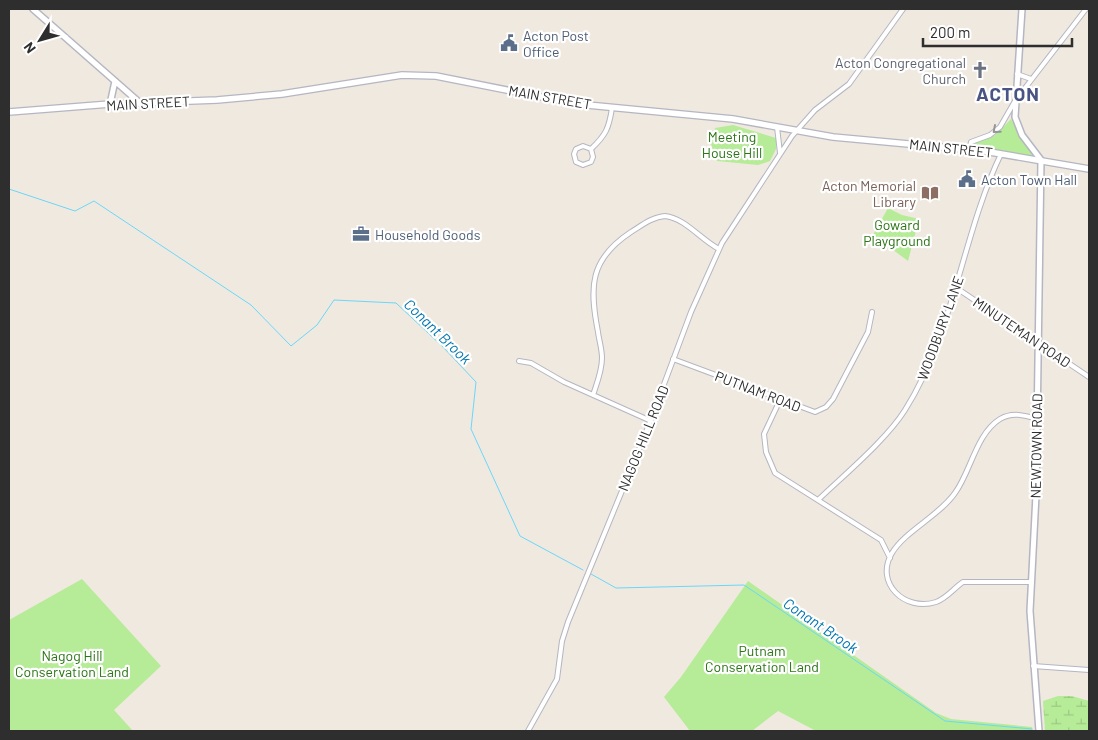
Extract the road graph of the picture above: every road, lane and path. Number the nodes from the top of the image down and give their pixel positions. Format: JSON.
{"nodes":[{"id":1,"x":33,"y":9,"type":"edge"},
{"id":2,"x":903,"y":9,"type":"edge"},
{"id":3,"x":1022,"y":9,"type":"edge"},
{"id":4,"x":1086,"y":9,"type":"edge"},
{"id":5,"x":1016,"y":74,"type":"junction"},
{"id":6,"x":1031,"y":79,"type":"junction"},
{"id":7,"x":115,"y":81,"type":"junction"},
{"id":8,"x":1015,"y":101,"type":"junction"},
{"id":9,"x":140,"y":103,"type":"junction"},
{"id":10,"x":110,"y":104,"type":"junction"},
{"id":11,"x":612,"y":108,"type":"junction"},
{"id":12,"x":9,"y":112,"type":"edge"},
{"id":13,"x":777,"y":127,"type":"junction"},
{"id":14,"x":799,"y":131,"type":"junction"},
{"id":15,"x":591,"y":149,"type":"junction"},
{"id":16,"x":969,"y":150,"type":"junction"},
{"id":17,"x":780,"y":153,"type":"junction"},
{"id":18,"x":1001,"y":154,"type":"junction"},
{"id":19,"x":1041,"y":160,"type":"junction"},
{"id":20,"x":1089,"y":169,"type":"edge"},
{"id":21,"x":719,"y":250,"type":"junction"},
{"id":22,"x":955,"y":288,"type":"junction"},
{"id":23,"x":872,"y":312,"type":"dead end"},
{"id":24,"x":1038,"y":342,"type":"junction"},
{"id":25,"x":673,"y":360,"type":"junction"},
{"id":26,"x":519,"y":361,"type":"dead end"},
{"id":27,"x":1089,"y":377,"type":"edge"},
{"id":28,"x":593,"y":395,"type":"junction"},
{"id":29,"x":780,"y":400,"type":"junction"},
{"id":30,"x":1037,"y":419,"type":"junction"},
{"id":31,"x":651,"y":421,"type":"junction"},
{"id":32,"x":818,"y":500,"type":"junction"},
{"id":33,"x":890,"y":558,"type":"junction"},
{"id":34,"x":1031,"y":582,"type":"junction"},
{"id":35,"x":1033,"y":666,"type":"junction"},
{"id":36,"x":1089,"y":670,"type":"edge"},
{"id":37,"x":528,"y":731,"type":"edge"},
{"id":38,"x":1039,"y":731,"type":"edge"}],
"edges":[{"from":1,"to":7,"type":"street"},
{"from":2,"to":14,"type":"street","name":"NAGOG HILL ROAD"},
{"from":3,"to":5,"type":"street"},
{"from":4,"to":6,"type":"street"},
{"from":5,"to":6,"type":"street"},
{"from":5,"to":8,"type":"street"},
{"from":6,"to":8,"type":"street"},
{"from":7,"to":9,"type":"street"},
{"from":7,"to":10,"type":"street"},
{"from":8,"to":16,"type":"street","one_way":true},
{"from":8,"to":19,"type":"street"},
{"from":9,"to":10,"type":"main road","name":"MAIN STREET"},
{"from":9,"to":11,"type":"main road","name":"MAIN STREET"},
{"from":10,"to":12,"type":"main road","name":"MAIN STREET"},
{"from":11,"to":13,"type":"main road","name":"MAIN STREET"},
{"from":11,"to":15,"type":"street"},
{"from":13,"to":14,"type":"main road","name":"MAIN STREET"},
{"from":13,"to":17,"type":"street"},
{"from":14,"to":16,"type":"main road","name":"MAIN STREET"},
{"from":14,"to":17,"type":"street","name":"NAGOG HILL ROAD"},
{"from":15,"to":15,"type":"street"},
{"from":16,"to":18,"type":"main road","name":"MAIN STREET"},
{"from":17,"to":21,"type":"street","name":"NAGOG HILL ROAD"},
{"from":18,"to":19,"type":"main road","name":"MAIN STREET"},
{"from":18,"to":22,"type":"street","name":"WOODBURY LANE"},
{"from":19,"to":20,"type":"main road","name":"MAIN STREET"},
{"from":19,"to":24,"type":"street","name":"NEWTOWN ROAD"},
{"from":21,"to":25,"type":"street","name":"NAGOG HILL ROAD"},
{"from":21,"to":28,"type":"street"},
{"from":22,"to":24,"type":"street","name":"MINUTEMAN ROAD"},
{"from":22,"to":32,"type":"street","name":"WOODBURY LANE"},
{"from":23,"to":29,"type":"street","name":"PUTNAM ROAD"},
{"from":24,"to":27,"type":"street","name":"MINUTEMAN ROAD"},
{"from":24,"to":30,"type":"street","name":"NEWTOWN ROAD"},
{"from":25,"to":29,"type":"street","name":"PUTNAM ROAD"},
{"from":25,"to":31,"type":"street","name":"NAGOG HILL ROAD"},
{"from":26,"to":28,"type":"street"},
{"from":28,"to":31,"type":"street"},
{"from":29,"to":32,"type":"street"},
{"from":30,"to":33,"type":"street"},
{"from":30,"to":34,"type":"street","name":"NEWTOWN ROAD"},
{"from":31,"to":37,"type":"street","name":"NAGOG HILL ROAD"},
{"from":32,"to":33,"type":"street"},
{"from":33,"to":34,"type":"street"},
{"from":34,"to":35,"type":"street","name":"NEWTOWN ROAD"},
{"from":35,"to":36,"type":"street"},
{"from":35,"to":38,"type":"street","name":"NEWTOWN ROAD"}]}
